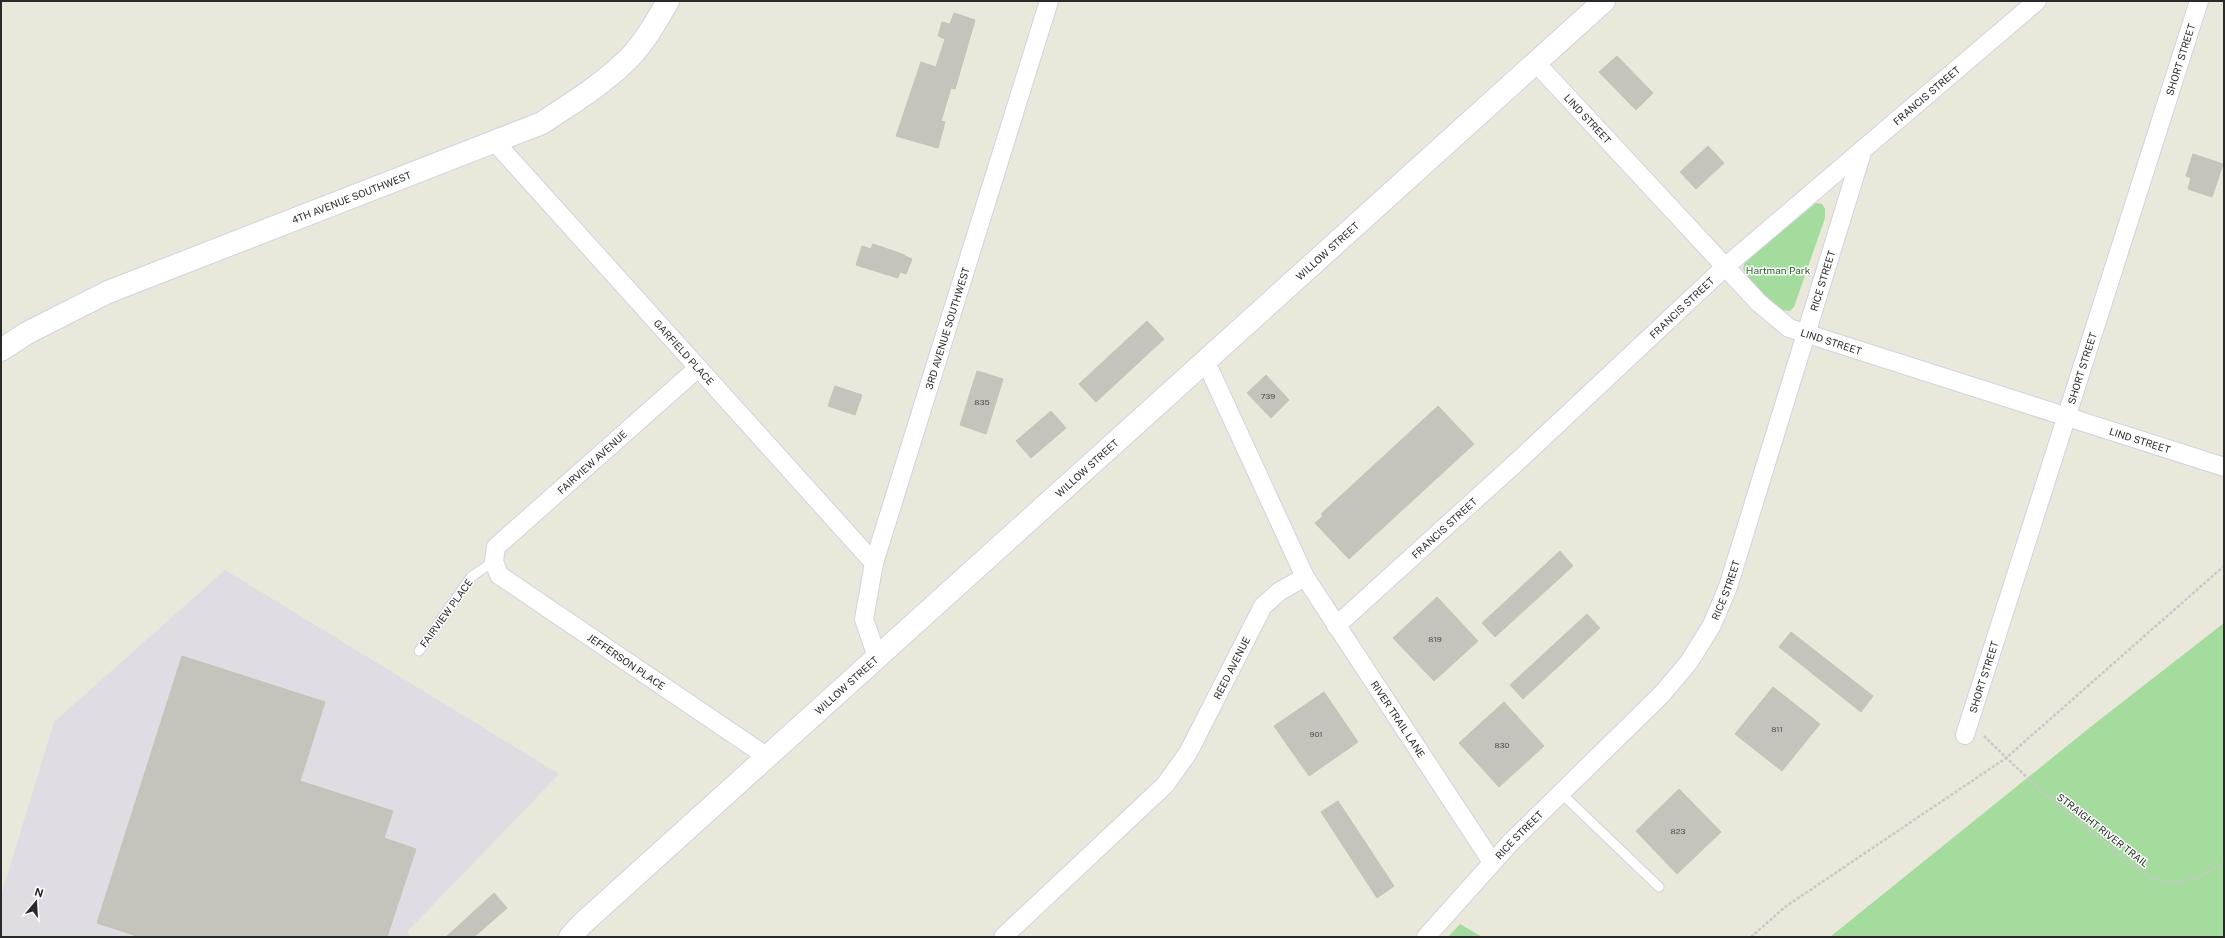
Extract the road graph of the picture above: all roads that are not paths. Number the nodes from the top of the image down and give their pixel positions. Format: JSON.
{"nodes":[{"id":1,"x":668,"y":1,"type":"edge"},
{"id":2,"x":1049,"y":1,"type":"edge"},
{"id":3,"x":1604,"y":1,"type":"edge"},
{"id":4,"x":2037,"y":1,"type":"edge"},
{"id":5,"x":2199,"y":1,"type":"edge"},
{"id":6,"x":1536,"y":63,"type":"junction"},
{"id":7,"x":494,"y":141,"type":"junction"},
{"id":8,"x":1863,"y":149,"type":"junction"},
{"id":9,"x":1725,"y":267,"type":"junction"},
{"id":10,"x":27,"y":333,"type":"junction"},
{"id":11,"x":1807,"y":334,"type":"junction"},
{"id":12,"x":1,"y":337,"type":"edge"},
{"id":13,"x":1,"y":350,"type":"edge"},
{"id":14,"x":1206,"y":362,"type":"junction"},
{"id":15,"x":698,"y":368,"type":"junction"},
{"id":16,"x":2067,"y":416,"type":"junction"},
{"id":17,"x":2224,"y":467,"type":"edge"},
{"id":18,"x":494,"y":561,"type":"junction"},
{"id":19,"x":874,"y":563,"type":"junction"},
{"id":20,"x":1305,"y":577,"type":"junction"},
{"id":21,"x":1336,"y":626,"type":"junction"},
{"id":22,"x":419,"y":651,"type":"dead end"},
{"id":23,"x":877,"y":657,"type":"junction"},
{"id":24,"x":1967,"y":728,"type":"road end"},
{"id":25,"x":766,"y":756,"type":"junction"},
{"id":26,"x":1561,"y":793,"type":"junction"},
{"id":27,"x":1492,"y":862,"type":"junction"},
{"id":28,"x":1659,"y":887,"type":"dead end"},
{"id":29,"x":570,"y":937,"type":"edge"},
{"id":30,"x":1003,"y":937,"type":"edge"},
{"id":31,"x":1426,"y":937,"type":"edge"}],
"edges":[{"from":1,"to":7,"type":"street","name":"4TH AVENUE SOUTHWEST"},
{"from":2,"to":19,"type":"street","name":"3RD AVENUE SOUTHWEST"},
{"from":3,"to":6,"type":"street","name":"WILLOW STREET"},
{"from":4,"to":8,"type":"street","name":"FRANCIS STREET"},
{"from":5,"to":16,"type":"street","name":"SHORT STREET"},
{"from":6,"to":9,"type":"street","name":"LIND STREET"},
{"from":6,"to":14,"type":"street","name":"WILLOW STREET"},
{"from":7,"to":10,"type":"street","name":"4TH AVENUE SOUTHWEST"},
{"from":7,"to":15,"type":"street","name":"GARFIELD PLACE"},
{"from":8,"to":9,"type":"street","name":"FRANCIS STREET"},
{"from":8,"to":11,"type":"street","name":"RICE STREET"},
{"from":9,"to":11,"type":"street","name":"LIND STREET"},
{"from":9,"to":21,"type":"street","name":"FRANCIS STREET"},
{"from":10,"to":12,"type":"street"},
{"from":10,"to":13,"type":"street","name":"4TH AVENUE SOUTHWEST"},
{"from":11,"to":16,"type":"street","name":"LIND STREET"},
{"from":11,"to":26,"type":"street","name":"RICE STREET"},
{"from":14,"to":20,"type":"street"},
{"from":14,"to":23,"type":"street","name":"WILLOW STREET"},
{"from":15,"to":18,"type":"street","name":"FAIRVIEW AVENUE"},
{"from":15,"to":19,"type":"street","name":"GARFIELD PLACE"},
{"from":16,"to":17,"type":"street","name":"LIND STREET"},
{"from":16,"to":24,"type":"street","name":"SHORT STREET"},
{"from":18,"to":22,"type":"lane","name":"FAIRVIEW PLACE"},
{"from":18,"to":25,"type":"street","name":"JEFFERSON PLACE"},
{"from":19,"to":23,"type":"street","name":"3RD AVENUE SOUTHWEST"},
{"from":20,"to":21,"type":"street","name":"RIVER TRAIL LANE"},
{"from":20,"to":30,"type":"street","name":"REED AVENUE"},
{"from":21,"to":27,"type":"street","name":"RIVER TRAIL LANE"},
{"from":23,"to":25,"type":"street","name":"WILLOW STREET"},
{"from":25,"to":29,"type":"street","name":"WILLOW STREET"},
{"from":26,"to":27,"type":"street","name":"RICE STREET"},
{"from":26,"to":28,"type":"lane"},
{"from":27,"to":31,"type":"street","name":"RICE STREET"}]}
